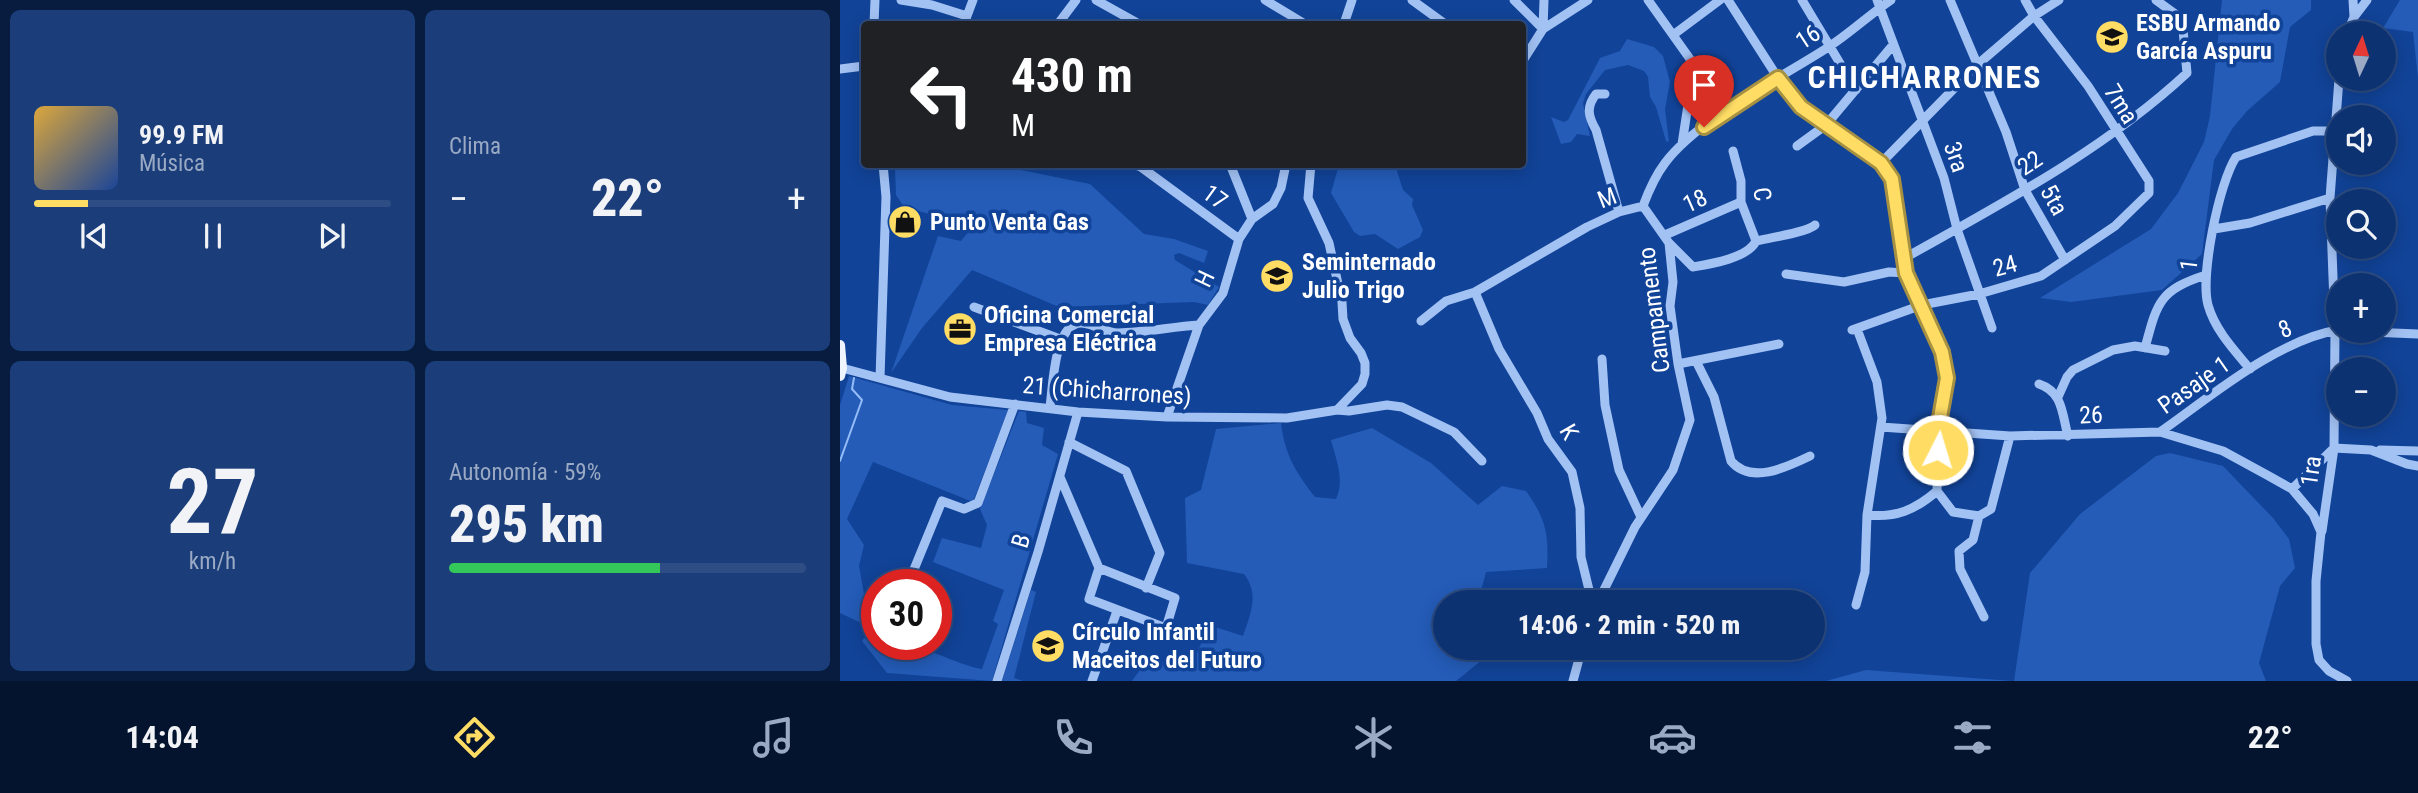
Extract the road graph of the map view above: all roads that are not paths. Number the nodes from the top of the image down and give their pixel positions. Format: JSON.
{"nodes":[{"id":1,"x":875,"y":0,"type":"edge"},
{"id":2,"x":901,"y":0,"type":"edge"},
{"id":3,"x":973,"y":0,"type":"edge"},
{"id":4,"x":1076,"y":0,"type":"edge"},
{"id":5,"x":1096,"y":0,"type":"edge"},
{"id":6,"x":1265,"y":0,"type":"edge"},
{"id":7,"x":1352,"y":0,"type":"edge"},
{"id":8,"x":1412,"y":0,"type":"edge"},
{"id":9,"x":1514,"y":0,"type":"edge"},
{"id":10,"x":1544,"y":0,"type":"edge"},
{"id":11,"x":1588,"y":0,"type":"edge"},
{"id":12,"x":1648,"y":0,"type":"edge"},
{"id":13,"x":1720,"y":0,"type":"edge"},
{"id":14,"x":1728,"y":0,"type":"edge"},
{"id":15,"x":1802,"y":0,"type":"edge"},
{"id":16,"x":1891,"y":0,"type":"edge"},
{"id":17,"x":1950,"y":0,"type":"edge"},
{"id":18,"x":2025,"y":0,"type":"edge"},
{"id":19,"x":2059,"y":0,"type":"edge"},
{"id":20,"x":2156,"y":0,"type":"edge"},
{"id":21,"x":2353,"y":0,"type":"edge"},
{"id":22,"x":2367,"y":0,"type":"edge"},
{"id":23,"x":1879,"y":4,"type":"edge"},
{"id":24,"x":2034,"y":16,"type":"junction"},
{"id":25,"x":2354,"y":17,"type":"junction"},
{"id":26,"x":965,"y":20,"type":"edge"},
{"id":27,"x":874,"y":21,"type":"edge"},
{"id":28,"x":1060,"y":21,"type":"edge"},
{"id":29,"x":1134,"y":21,"type":"edge"},
{"id":30,"x":1301,"y":21,"type":"edge"},
{"id":31,"x":1344,"y":21,"type":"edge"},
{"id":32,"x":1441,"y":21,"type":"edge"},
{"id":33,"x":2352,"y":21,"type":"edge"},
{"id":34,"x":1543,"y":30,"type":"junction"},
{"id":35,"x":1673,"y":35,"type":"junction"},
{"id":36,"x":1830,"y":46,"type":"junction"},
{"id":37,"x":1893,"y":46,"type":"junction"},
{"id":38,"x":1526,"y":56,"type":"edge"},
{"id":39,"x":1977,"y":65,"type":"junction"},
{"id":40,"x":861,"y":66,"type":"edge"},
{"id":41,"x":1694,"y":66,"type":"junction"},
{"id":42,"x":840,"y":69,"type":"edge"},
{"id":43,"x":1778,"y":78,"type":"junction"},
{"id":44,"x":1856,"y":90,"type":"junction"},
{"id":45,"x":1605,"y":94,"type":"dead end"},
{"id":46,"x":1727,"y":111,"type":"junction"},
{"id":47,"x":1923,"y":121,"type":"junction"},
{"id":48,"x":1826,"y":125,"type":"junction"},
{"id":49,"x":2115,"y":131,"type":"junction"},
{"id":50,"x":2326,"y":131,"type":"edge"},
{"id":51,"x":1682,"y":144,"type":"junction"},
{"id":52,"x":1797,"y":146,"type":"dead end"},
{"id":53,"x":1733,"y":151,"type":"dead end"},
{"id":54,"x":1881,"y":163,"type":"junction"},
{"id":55,"x":883,"y":168,"type":"edge"},
{"id":56,"x":1143,"y":168,"type":"edge"},
{"id":57,"x":1232,"y":168,"type":"edge"},
{"id":58,"x":1285,"y":168,"type":"edge"},
{"id":59,"x":1311,"y":168,"type":"edge"},
{"id":60,"x":2025,"y":190,"type":"junction"},
{"id":61,"x":2147,"y":196,"type":"joint"},
{"id":62,"x":2326,"y":199,"type":"edge"},
{"id":63,"x":1741,"y":202,"type":"junction"},
{"id":64,"x":1643,"y":206,"type":"junction"},
{"id":65,"x":1619,"y":212,"type":"junction"},
{"id":66,"x":1252,"y":219,"type":"junction"},
{"id":67,"x":1815,"y":225,"type":"dead end"},
{"id":68,"x":1957,"y":229,"type":"junction"},
{"id":69,"x":2214,"y":229,"type":"junction"},
{"id":70,"x":1239,"y":239,"type":"junction"},
{"id":71,"x":1667,"y":239,"type":"junction"},
{"id":72,"x":1756,"y":241,"type":"junction"},
{"id":73,"x":1903,"y":259,"type":"junction"},
{"id":74,"x":2065,"y":260,"type":"junction"},
{"id":75,"x":1906,"y":273,"type":"junction"},
{"id":76,"x":1786,"y":274,"type":"dead end"},
{"id":77,"x":2206,"y":275,"type":"junction"},
{"id":78,"x":1475,"y":292,"type":"junction"},
{"id":79,"x":1979,"y":294,"type":"junction"},
{"id":80,"x":1922,"y":305,"type":"junction"},
{"id":81,"x":974,"y":307,"type":"dead end"},
{"id":82,"x":1421,"y":321,"type":"dead end"},
{"id":83,"x":1199,"y":325,"type":"junction"},
{"id":84,"x":1993,"y":328,"type":"dead end"},
{"id":85,"x":2396,"y":333,"type":"edge"},
{"id":86,"x":2418,"y":334,"type":"edge"},
{"id":87,"x":2326,"y":335,"type":"edge"},
{"id":88,"x":1060,"y":339,"type":"junction"},
{"id":89,"x":2339,"y":343,"type":"edge"},
{"id":90,"x":1779,"y":344,"type":"dead end"},
{"id":91,"x":840,"y":345,"type":"edge"},
{"id":92,"x":2145,"y":348,"type":"junction"},
{"id":93,"x":2165,"y":351,"type":"dead end"},
{"id":94,"x":1602,"y":359,"type":"dead end"},
{"id":95,"x":1696,"y":361,"type":"junction"},
{"id":96,"x":1678,"y":364,"type":"junction"},
{"id":97,"x":2250,"y":369,"type":"junction"},
{"id":98,"x":841,"y":372,"type":"edge"},
{"id":99,"x":880,"y":378,"type":"junction"},
{"id":100,"x":2039,"y":384,"type":"dead end"},
{"id":101,"x":2058,"y":397,"type":"junction"},
{"id":102,"x":1016,"y":404,"type":"junction"},
{"id":103,"x":1050,"y":407,"type":"junction"},
{"id":104,"x":1338,"y":410,"type":"junction"},
{"id":105,"x":1077,"y":412,"type":"junction"},
{"id":106,"x":1167,"y":418,"type":"junction"},
{"id":107,"x":1881,"y":426,"type":"junction"},
{"id":108,"x":1938,"y":429,"type":"junction"},
{"id":109,"x":2160,"y":432,"type":"junction"},
{"id":110,"x":2010,"y":436,"type":"junction"},
{"id":111,"x":2068,"y":436,"type":"junction"},
{"id":112,"x":1069,"y":442,"type":"junction"},
{"id":113,"x":2334,"y":449,"type":"junction"},
{"id":114,"x":2371,"y":450,"type":"junction"},
{"id":115,"x":2418,"y":451,"type":"edge"},
{"id":116,"x":1810,"y":456,"type":"dead end"},
{"id":117,"x":1482,"y":461,"type":"dead end"},
{"id":118,"x":2418,"y":466,"type":"edge"},
{"id":119,"x":1059,"y":477,"type":"junction"},
{"id":120,"x":2292,"y":489,"type":"junction"},
{"id":121,"x":1937,"y":491,"type":"junction"},
{"id":122,"x":1867,"y":515,"type":"junction"},
{"id":123,"x":1979,"y":516,"type":"junction"},
{"id":124,"x":1641,"y":517,"type":"junction"},
{"id":125,"x":2321,"y":533,"type":"junction"},
{"id":126,"x":1099,"y":568,"type":"junction"},
{"id":127,"x":914,"y":569,"type":"edge"},
{"id":128,"x":1146,"y":587,"type":"junction"},
{"id":129,"x":1589,"y":590,"type":"edge"},
{"id":130,"x":1604,"y":590,"type":"edge"},
{"id":131,"x":1856,"y":605,"type":"dead end"},
{"id":132,"x":1117,"y":611,"type":"junction"},
{"id":133,"x":1984,"y":617,"type":"dead end"},
{"id":134,"x":1579,"y":660,"type":"edge"},
{"id":135,"x":997,"y":681,"type":"edge"},
{"id":136,"x":1092,"y":681,"type":"edge"},
{"id":137,"x":1573,"y":681,"type":"edge"},
{"id":138,"x":2347,"y":681,"type":"edge"}],
"edges":[{"from":1,"to":27,"type":"street"},
{"from":2,"to":26,"type":"street"},
{"from":3,"to":26,"type":"street"},
{"from":4,"to":28,"type":"street"},
{"from":5,"to":29,"type":"street"},
{"from":6,"to":30,"type":"street"},
{"from":7,"to":31,"type":"street"},
{"from":8,"to":32,"type":"street"},
{"from":9,"to":34,"type":"street"},
{"from":10,"to":34,"type":"street"},
{"from":11,"to":34,"type":"street"},
{"from":12,"to":35,"type":"street"},
{"from":13,"to":35,"type":"street"},
{"from":14,"to":43,"type":"street"},
{"from":15,"to":36,"type":"street"},
{"from":16,"to":23,"type":"street","name":"16"},
{"from":17,"to":39,"type":"street","name":"5ta"},
{"from":18,"to":24,"type":"street","name":"7ma"},
{"from":19,"to":24,"type":"street"},
{"from":20,"to":49,"type":"street","name":"22"},
{"from":21,"to":25,"type":"street"},
{"from":22,"to":25,"type":"street"},
{"from":23,"to":36,"type":"street","name":"16"},
{"from":23,"to":37,"type":"street","name":"3ra"},
{"from":24,"to":39,"type":"street"},
{"from":24,"to":49,"type":"street","name":"7ma"},
{"from":25,"to":33,"type":"street"},
{"from":34,"to":38,"type":"street"},
{"from":35,"to":41,"type":"street"},
{"from":36,"to":43,"type":"street","name":"16"},
{"from":36,"to":44,"type":"street"},
{"from":37,"to":44,"type":"street"},
{"from":37,"to":47,"type":"street","name":"3ra"},
{"from":39,"to":47,"type":"street"},
{"from":39,"to":60,"type":"street","name":"5ta"},
{"from":40,"to":42,"type":"street"},
{"from":41,"to":46,"type":"street"},
{"from":41,"to":51,"type":"street"},
{"from":43,"to":46,"type":"street","name":"M"},
{"from":43,"to":48,"type":"street"},
{"from":44,"to":48,"type":"street"},
{"from":45,"to":65,"type":"street"},
{"from":46,"to":51,"type":"street","name":"M"},
{"from":47,"to":54,"type":"street"},
{"from":47,"to":68,"type":"street","name":"3ra"},
{"from":48,"to":52,"type":"street"},
{"from":48,"to":54,"type":"street"},
{"from":49,"to":60,"type":"street","name":"22"},
{"from":49,"to":61,"type":"street","name":"7ma"},
{"from":50,"to":69,"type":"street","name":"1"},
{"from":51,"to":64,"type":"street","name":"M"},
{"from":53,"to":63,"type":"street","name":"C"},
{"from":54,"to":73,"type":"street"},
{"from":55,"to":99,"type":"street"},
{"from":56,"to":70,"type":"street","name":"17"},
{"from":57,"to":66,"type":"street"},
{"from":58,"to":66,"type":"street","name":"H"},
{"from":59,"to":104,"type":"street"},
{"from":60,"to":68,"type":"street","name":"22"},
{"from":60,"to":74,"type":"street","name":"5ta"},
{"from":61,"to":74,"type":"street","name":"24"},
{"from":62,"to":69,"type":"street"},
{"from":63,"to":71,"type":"street","name":"18"},
{"from":63,"to":72,"type":"street","name":"C"},
{"from":64,"to":65,"type":"street","name":"M"},
{"from":64,"to":71,"type":"street","name":"Campamento"},
{"from":65,"to":78,"type":"street","name":"M"},
{"from":66,"to":70,"type":"street","name":"H"},
{"from":67,"to":72,"type":"street"},
{"from":68,"to":73,"type":"street","name":"22"},
{"from":68,"to":79,"type":"street","name":"3ra"},
{"from":69,"to":77,"type":"street","name":"1"},
{"from":70,"to":83,"type":"street","name":"H"},
{"from":71,"to":72,"type":"street"},
{"from":71,"to":96,"type":"street","name":"Campamento"},
{"from":73,"to":75,"type":"street"},
{"from":74,"to":79,"type":"street","name":"24"},
{"from":75,"to":76,"type":"street"},
{"from":75,"to":80,"type":"street"},
{"from":77,"to":92,"type":"street"},
{"from":77,"to":97,"type":"street","name":"1"},
{"from":78,"to":82,"type":"street","name":"M"},
{"from":78,"to":129,"type":"street","name":"K"},
{"from":79,"to":80,"type":"street","name":"24"},
{"from":79,"to":84,"type":"street","name":"3ra"},
{"from":80,"to":107,"type":"street","name":"24"},
{"from":80,"to":108,"type":"street"},
{"from":81,"to":88,"type":"street"},
{"from":83,"to":88,"type":"street"},
{"from":83,"to":106,"type":"street","name":"H"},
{"from":85,"to":86,"type":"street","name":"8"},
{"from":87,"to":97,"type":"street","name":"8"},
{"from":88,"to":103,"type":"street"},
{"from":89,"to":113,"type":"street","name":"1ra"},
{"from":90,"to":95,"type":"street"},
{"from":91,"to":98,"type":"main road"},
{"from":92,"to":93,"type":"street"},
{"from":92,"to":101,"type":"street"},
{"from":94,"to":124,"type":"street"},
{"from":95,"to":96,"type":"street"},
{"from":95,"to":116,"type":"street"},
{"from":96,"to":124,"type":"street","name":"Campamento"},
{"from":97,"to":109,"type":"street","name":"Pasaje 1"},
{"from":98,"to":99,"type":"street","name":"21 (Chicharrones)"},
{"from":99,"to":102,"type":"street","name":"21 (Chicharrones)"},
{"from":100,"to":101,"type":"street"},
{"from":101,"to":111,"type":"street"},
{"from":102,"to":103,"type":"street","name":"21 (Chicharrones)"},
{"from":102,"to":127,"type":"street"},
{"from":103,"to":105,"type":"street","name":"21 (Chicharrones)"},
{"from":104,"to":106,"type":"street","name":"21 (Chicharrones)"},
{"from":104,"to":117,"type":"street","name":"21 (Chicharrones)"},
{"from":105,"to":106,"type":"street","name":"21 (Chicharrones)"},
{"from":105,"to":112,"type":"street","name":"B"},
{"from":107,"to":108,"type":"street","name":"26"},
{"from":107,"to":122,"type":"street"},
{"from":108,"to":110,"type":"street","name":"26"},
{"from":108,"to":121,"type":"street"},
{"from":109,"to":111,"type":"street","name":"26"},
{"from":109,"to":120,"type":"street","name":"26"},
{"from":110,"to":111,"type":"street","name":"26"},
{"from":110,"to":123,"type":"street"},
{"from":112,"to":119,"type":"street","name":"B"},
{"from":112,"to":128,"type":"street"},
{"from":113,"to":114,"type":"street"},
{"from":113,"to":120,"type":"street"},
{"from":113,"to":125,"type":"street","name":"1ra"},
{"from":114,"to":115,"type":"street"},
{"from":114,"to":118,"type":"street"},
{"from":119,"to":126,"type":"street"},
{"from":119,"to":135,"type":"street","name":"B"},
{"from":120,"to":125,"type":"street"},
{"from":121,"to":122,"type":"street"},
{"from":121,"to":123,"type":"street"},
{"from":122,"to":131,"type":"street"},
{"from":123,"to":133,"type":"street"},
{"from":124,"to":130,"type":"street","name":"Campamento"},
{"from":125,"to":138,"type":"street","name":"1ra"},
{"from":126,"to":128,"type":"street"},
{"from":126,"to":132,"type":"street"},
{"from":128,"to":132,"type":"street"},
{"from":132,"to":136,"type":"street"},
{"from":134,"to":137,"type":"street"}]}
